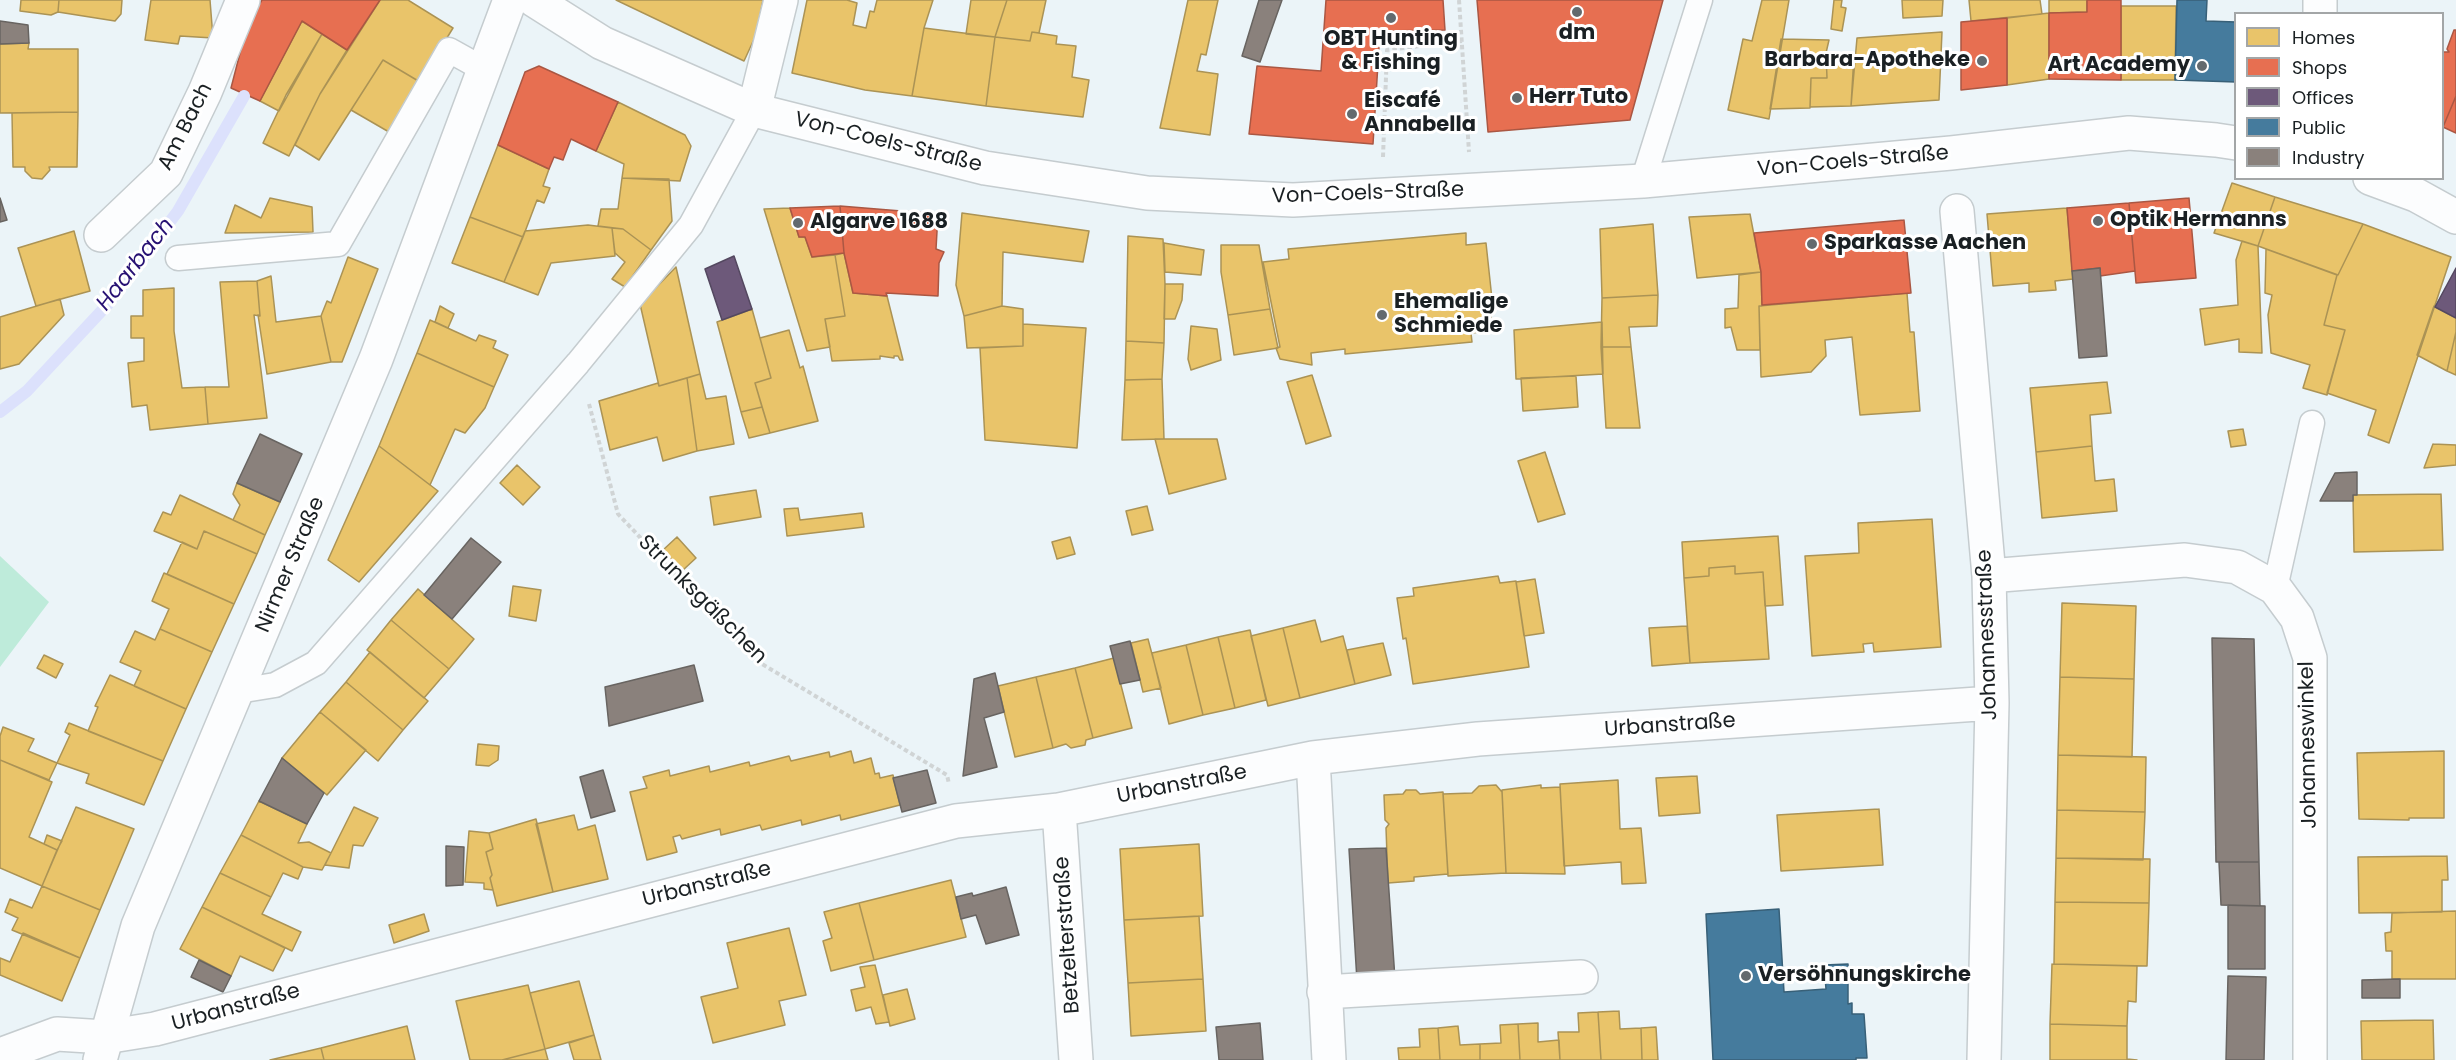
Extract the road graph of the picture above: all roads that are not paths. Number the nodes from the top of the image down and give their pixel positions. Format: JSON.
{"nodes":[{"id":1,"x":243,"y":0,"type":"edge"},
{"id":2,"x":510,"y":0,"type":"edge"},
{"id":3,"x":534,"y":0,"type":"edge"},
{"id":4,"x":781,"y":0,"type":"edge"},
{"id":5,"x":1700,"y":0,"type":"edge"},
{"id":6,"x":485,"y":70,"type":"junction"},
{"id":7,"x":754,"y":110,"type":"junction"},
{"id":8,"x":2234,"y":143,"type":"edge"},
{"id":9,"x":2375,"y":180,"type":"edge"},
{"id":10,"x":1643,"y":181,"type":"junction"},
{"id":11,"x":1957,"y":211,"type":"dead end"},
{"id":12,"x":2456,"y":217,"type":"edge"},
{"id":13,"x":101,"y":235,"type":"dead end"},
{"id":14,"x":178,"y":258,"type":"dead end"},
{"id":15,"x":2312,"y":423,"type":"dead end"},
{"id":16,"x":1989,"y":576,"type":"junction"},
{"id":17,"x":2275,"y":588,"type":"junction"},
{"id":18,"x":238,"y":691,"type":"junction"},
{"id":19,"x":1992,"y":703,"type":"junction"},
{"id":20,"x":1313,"y":758,"type":"junction"},
{"id":21,"x":1059,"y":810,"type":"junction"},
{"id":22,"x":1581,"y":976,"type":"dead end"},
{"id":23,"x":1324,"y":992,"type":"junction"},
{"id":24,"x":103,"y":1049,"type":"edge"},
{"id":25,"x":0,"y":1055,"type":"edge"},
{"id":26,"x":1076,"y":1060,"type":"edge"},
{"id":27,"x":1329,"y":1060,"type":"edge"},
{"id":28,"x":1984,"y":1060,"type":"edge"},
{"id":29,"x":2310,"y":1060,"type":"edge"}],
"edges":[{"from":1,"to":13,"type":"street","name":"Am Bach"},
{"from":2,"to":6,"type":"street","name":"Nirmer Straße"},
{"from":3,"to":7,"type":"street","name":"Von-Coels-Straße"},
{"from":4,"to":7,"type":"street"},
{"from":5,"to":10,"type":"lane"},
{"from":6,"to":14,"type":"lane"},
{"from":6,"to":18,"type":"street","name":"Nirmer Straße"},
{"from":7,"to":10,"type":"street","name":"Von-Coels-Straße"},
{"from":7,"to":18,"type":"lane"},
{"from":8,"to":10,"type":"street","name":"Von-Coels-Straße"},
{"from":9,"to":12,"type":"street"},
{"from":11,"to":16,"type":"street","name":"Johannesstraße"},
{"from":15,"to":17,"type":"lane"},
{"from":16,"to":17,"type":"street","name":"Johanneswinkel"},
{"from":16,"to":19,"type":"street","name":"Johannesstraße"},
{"from":17,"to":29,"type":"street","name":"Johanneswinkel"},
{"from":18,"to":24,"type":"street","name":"Nirmer Straße"},
{"from":19,"to":20,"type":"street","name":"Urbanstraße"},
{"from":19,"to":28,"type":"street","name":"Johannesstraße"},
{"from":20,"to":21,"type":"street","name":"Urbanstraße"},
{"from":20,"to":23,"type":"street"},
{"from":21,"to":24,"type":"street","name":"Urbanstraße"},
{"from":21,"to":26,"type":"street","name":"Betzelterstraße"},
{"from":22,"to":23,"type":"street"},
{"from":23,"to":27,"type":"street"},
{"from":24,"to":25,"type":"street","name":"Urbanstraße"}]}
